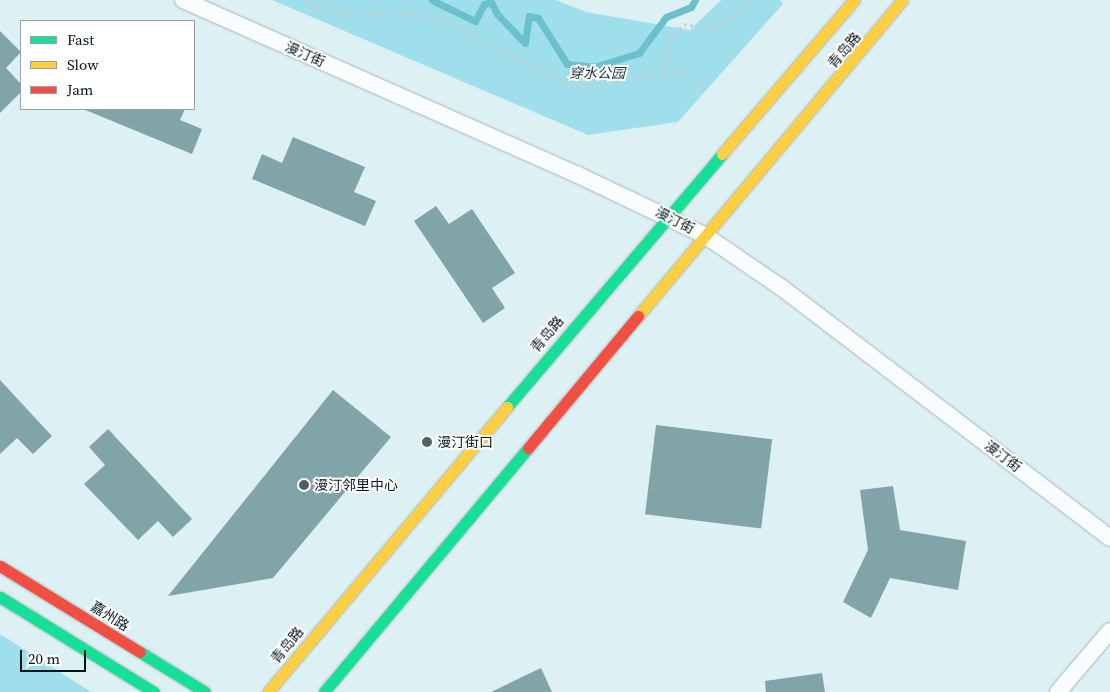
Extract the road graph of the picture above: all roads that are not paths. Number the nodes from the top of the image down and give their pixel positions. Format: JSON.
{"nodes":[{"id":1,"x":182,"y":0,"type":"edge"},
{"id":2,"x":854,"y":0,"type":"edge"},
{"id":3,"x":902,"y":0,"type":"edge"},
{"id":4,"x":669,"y":216,"type":"junction"},
{"id":5,"x":706,"y":236,"type":"junction"},
{"id":6,"x":1110,"y":538,"type":"edge"},
{"id":7,"x":0,"y":566,"type":"edge"},
{"id":8,"x":0,"y":597,"type":"edge"},
{"id":9,"x":1110,"y":631,"type":"edge"},
{"id":10,"x":154,"y":692,"type":"edge"},
{"id":11,"x":205,"y":692,"type":"edge"},
{"id":12,"x":268,"y":692,"type":"edge"},
{"id":13,"x":324,"y":692,"type":"edge"},
{"id":14,"x":1058,"y":692,"type":"edge"}],
"edges":[{"from":1,"to":4,"type":"street","name":"漫汀街"},
{"from":2,"to":4,"type":"main road","name":"青岛路"},
{"from":3,"to":5,"type":"main road","name":"青岛路"},
{"from":4,"to":5,"type":"street","name":"漫汀街"},
{"from":4,"to":12,"type":"main road","name":"青岛路"},
{"from":5,"to":6,"type":"street","name":"漫汀街"},
{"from":5,"to":13,"type":"main road","name":"青岛路"},
{"from":7,"to":11,"type":"main road","name":"嘉州路"},
{"from":8,"to":10,"type":"main road"},
{"from":9,"to":14,"type":"street"}]}
